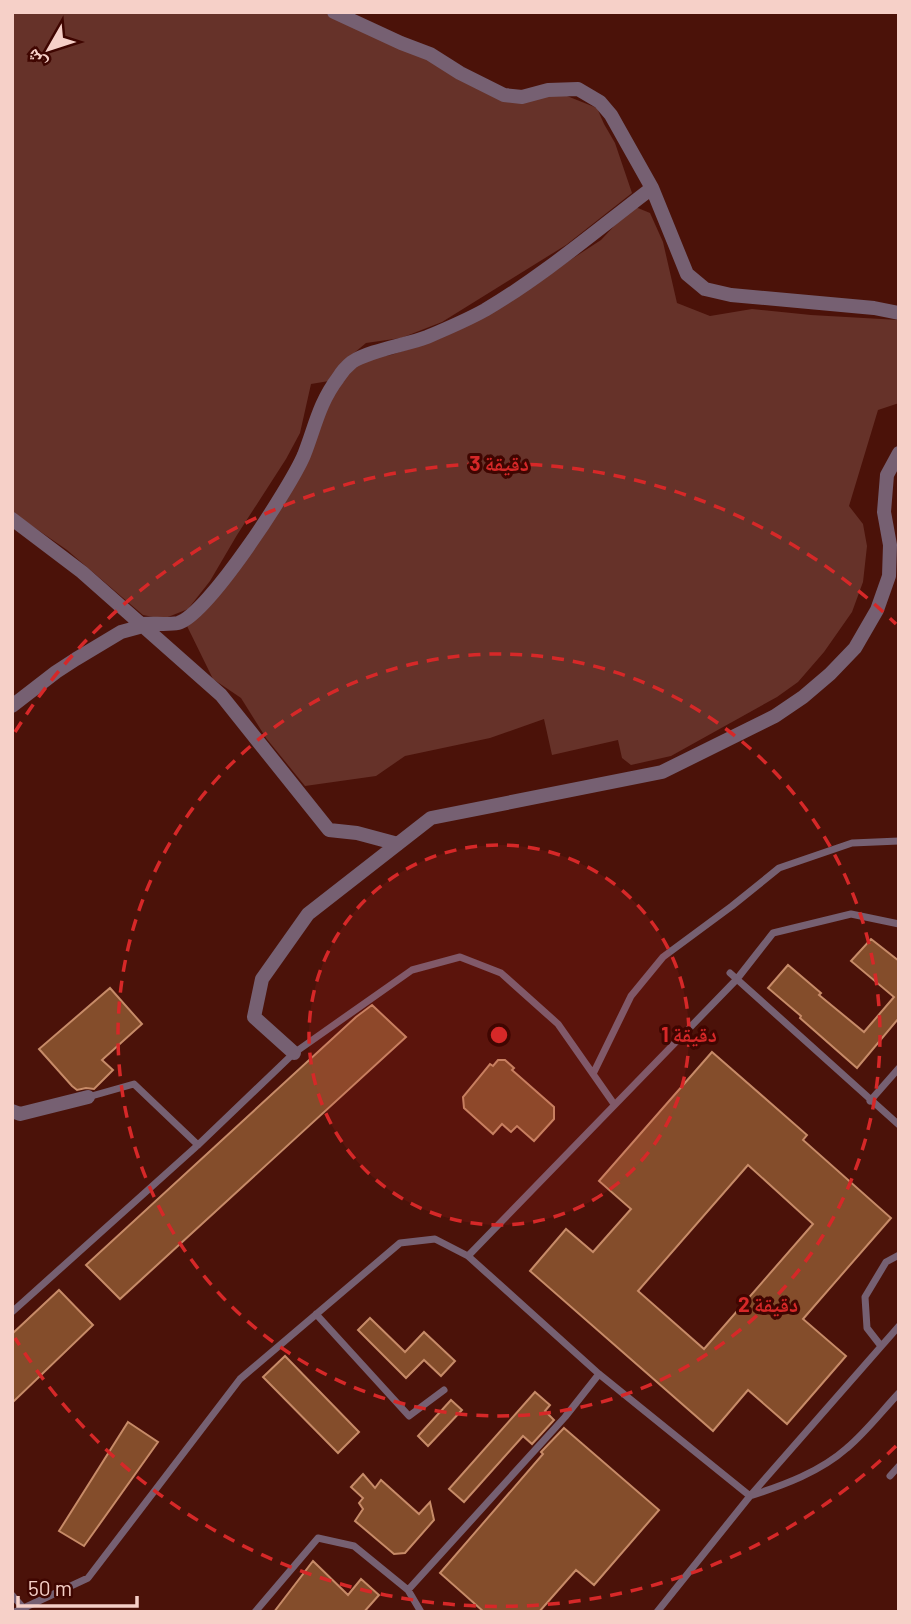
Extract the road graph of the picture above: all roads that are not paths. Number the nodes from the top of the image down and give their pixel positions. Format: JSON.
{"nodes":[{"id":1,"x":334,"y":12,"type":"edge"},
{"id":2,"x":652,"y":188,"type":"junction"},
{"id":3,"x":899,"y":313,"type":"edge"},
{"id":4,"x":899,"y":453,"type":"edge"},
{"id":5,"x":12,"y":519,"type":"edge"},
{"id":6,"x":142,"y":625,"type":"junction"},
{"id":7,"x":12,"y":706,"type":"edge"},
{"id":8,"x":899,"y":841,"type":"edge"},
{"id":9,"x":398,"y":844,"type":"junction"},
{"id":10,"x":899,"y":924,"type":"edge"},
{"id":11,"x":733,"y":976,"type":"junction"},
{"id":12,"x":294,"y":1052,"type":"junction"},
{"id":13,"x":899,"y":1068,"type":"edge"},
{"id":14,"x":593,"y":1074,"type":"junction"},
{"id":15,"x":88,"y":1097,"type":"joint"},
{"id":16,"x":870,"y":1101,"type":"junction"},
{"id":17,"x":614,"y":1104,"type":"junction"},
{"id":18,"x":12,"y":1111,"type":"edge"},
{"id":19,"x":899,"y":1125,"type":"edge"},
{"id":20,"x":198,"y":1145,"type":"junction"},
{"id":21,"x":899,"y":1255,"type":"edge"},
{"id":22,"x":468,"y":1256,"type":"junction"},
{"id":23,"x":12,"y":1312,"type":"edge"},
{"id":24,"x":316,"y":1314,"type":"junction"},
{"id":25,"x":899,"y":1326,"type":"edge"},
{"id":26,"x":881,"y":1346,"type":"junction"},
{"id":27,"x":599,"y":1374,"type":"junction"},
{"id":28,"x":444,"y":1390,"type":"dead end"},
{"id":29,"x":899,"y":1392,"type":"edge"},
{"id":30,"x":899,"y":1466,"type":"edge"},
{"id":31,"x":890,"y":1476,"type":"dead end"},
{"id":32,"x":751,"y":1496,"type":"junction"},
{"id":33,"x":408,"y":1590,"type":"junction"},
{"id":34,"x":12,"y":1595,"type":"edge"},
{"id":35,"x":25,"y":1609,"type":"edge"},
{"id":36,"x":15,"y":1612,"type":"edge"},
{"id":37,"x":255,"y":1612,"type":"edge"},
{"id":38,"x":421,"y":1612,"type":"edge"},
{"id":39,"x":657,"y":1612,"type":"edge"}],
"edges":[{"from":1,"to":2,"type":"street"},
{"from":2,"to":3,"type":"street"},
{"from":2,"to":6,"type":"street"},
{"from":4,"to":9,"type":"street"},
{"from":5,"to":6,"type":"street"},
{"from":6,"to":7,"type":"street"},
{"from":6,"to":9,"type":"street"},
{"from":8,"to":14,"type":"lane"},
{"from":9,"to":12,"type":"street"},
{"from":10,"to":11,"type":"lane"},
{"from":11,"to":16,"type":"lane"},
{"from":11,"to":17,"type":"lane"},
{"from":12,"to":14,"type":"lane"},
{"from":12,"to":20,"type":"lane"},
{"from":13,"to":16,"type":"lane"},
{"from":14,"to":17,"type":"lane"},
{"from":15,"to":18,"type":"street"},
{"from":15,"to":20,"type":"lane"},
{"from":16,"to":19,"type":"lane"},
{"from":17,"to":22,"type":"lane"},
{"from":20,"to":23,"type":"lane"},
{"from":21,"to":26,"type":"lane"},
{"from":22,"to":24,"type":"lane"},
{"from":22,"to":27,"type":"lane"},
{"from":24,"to":28,"type":"lane"},
{"from":24,"to":35,"type":"lane"},
{"from":25,"to":26,"type":"lane"},
{"from":26,"to":32,"type":"lane"},
{"from":27,"to":32,"type":"lane"},
{"from":27,"to":33,"type":"lane"},
{"from":29,"to":32,"type":"lane"},
{"from":30,"to":31,"type":"lane"},
{"from":32,"to":39,"type":"lane"},
{"from":33,"to":37,"type":"lane"},
{"from":33,"to":38,"type":"lane"},
{"from":34,"to":35,"type":"lane"},
{"from":35,"to":36,"type":"lane"}]}
